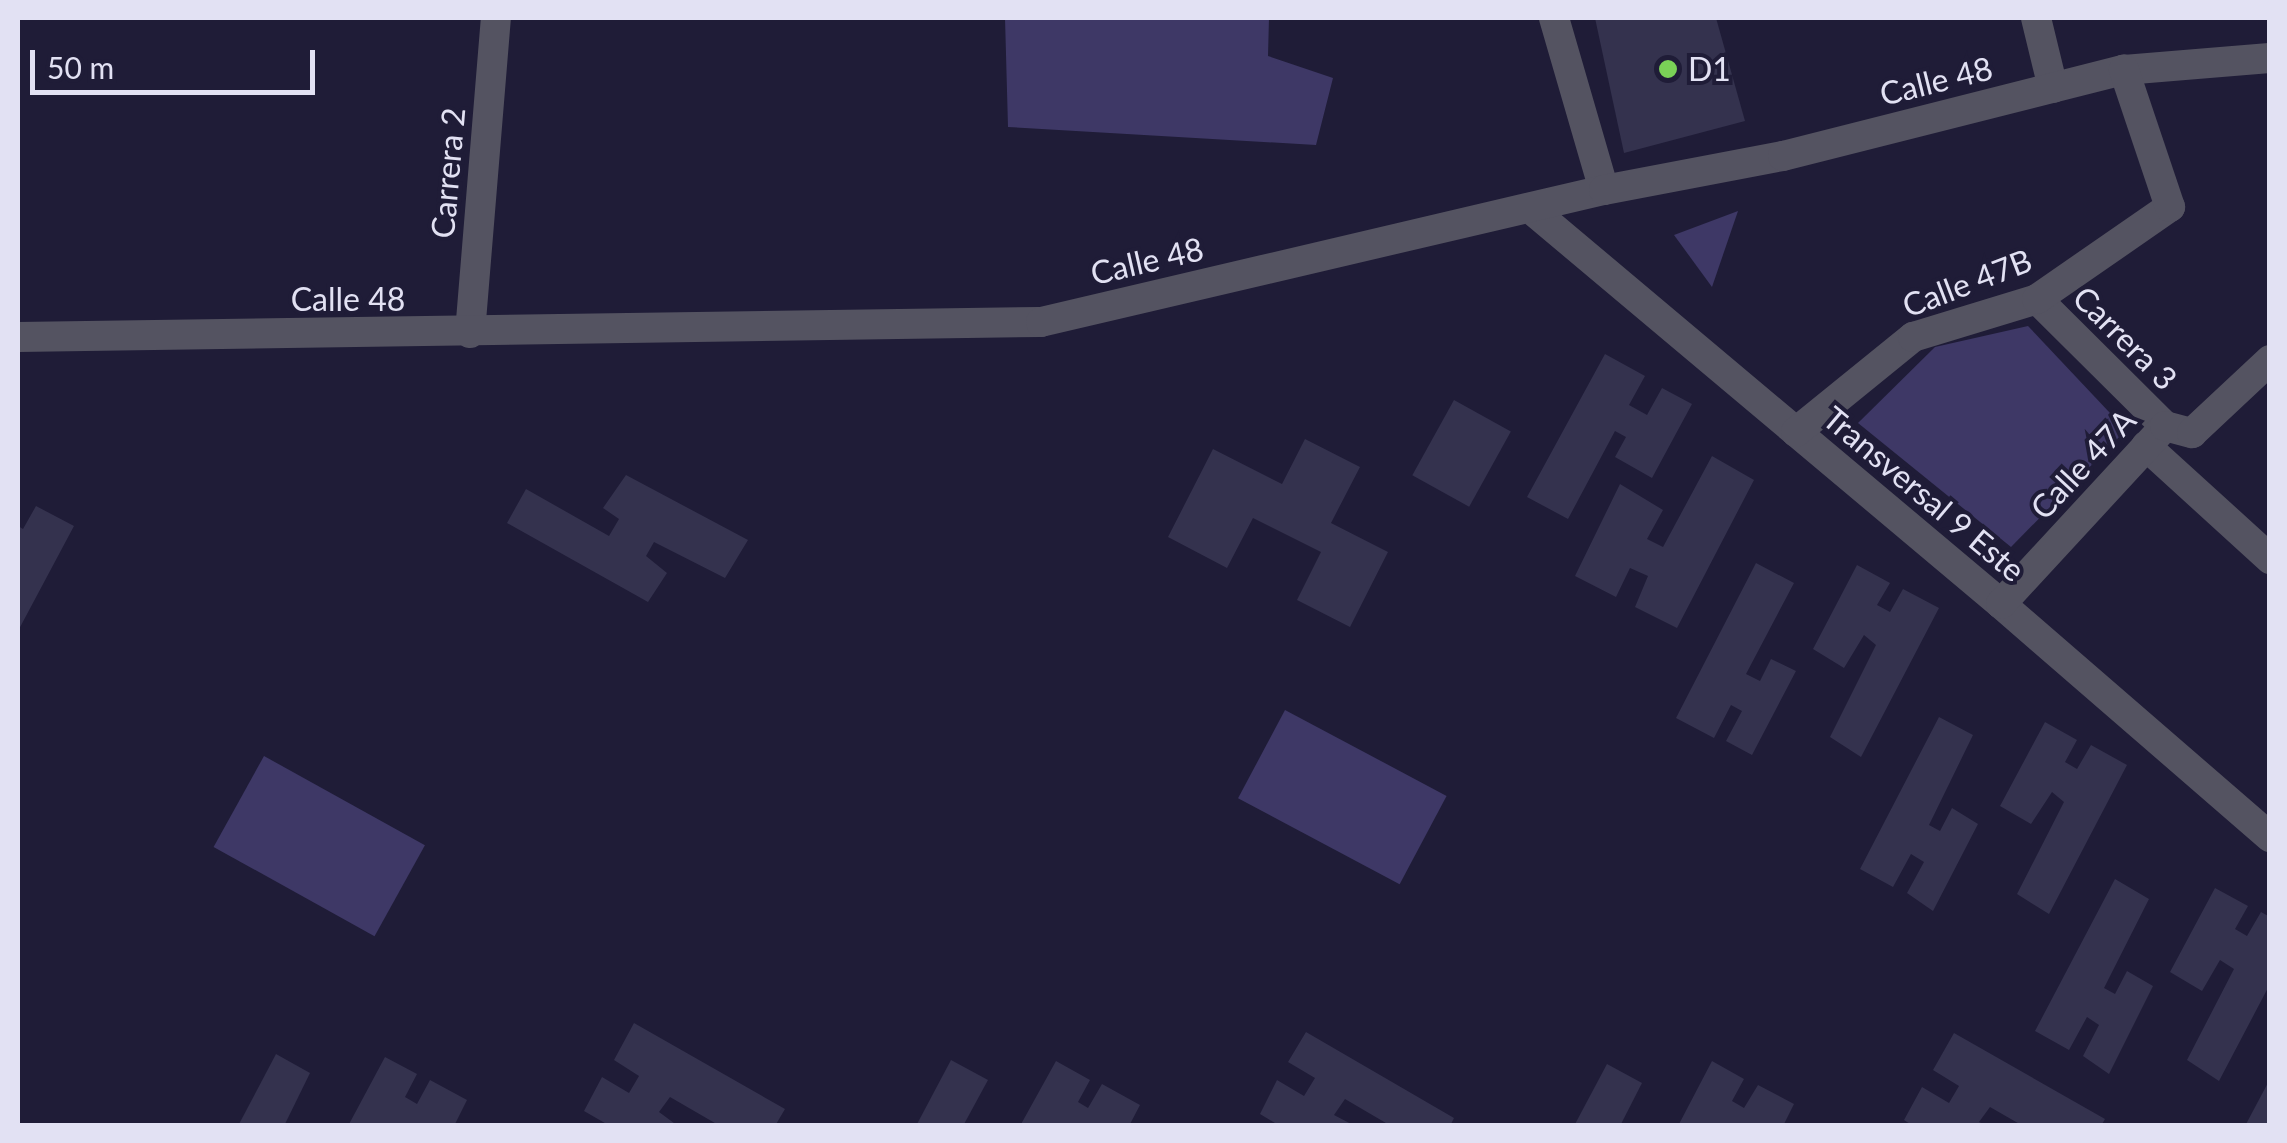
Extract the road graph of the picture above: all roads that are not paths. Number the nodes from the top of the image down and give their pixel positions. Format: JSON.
{"nodes":[{"id":1,"x":496,"y":18,"type":"edge"},
{"id":2,"x":1554,"y":18,"type":"edge"},
{"id":3,"x":2036,"y":18,"type":"edge"},
{"id":4,"x":2270,"y":58,"type":"edge"},
{"id":5,"x":2124,"y":70,"type":"junction"},
{"id":6,"x":2052,"y":88,"type":"junction"},
{"id":7,"x":1604,"y":190,"type":"junction"},
{"id":8,"x":1531,"y":209,"type":"junction"},
{"id":9,"x":2037,"y":299,"type":"junction"},
{"id":10,"x":470,"y":333,"type":"junction"},
{"id":11,"x":18,"y":337,"type":"edge"},
{"id":12,"x":2270,"y":360,"type":"edge"},
{"id":13,"x":1796,"y":432,"type":"junction"},
{"id":14,"x":2155,"y":436,"type":"junction"},
{"id":15,"x":2270,"y":559,"type":"edge"},
{"id":16,"x":2001,"y":604,"type":"junction"},
{"id":17,"x":2270,"y":838,"type":"edge"}],
"edges":[{"from":1,"to":10,"type":"street","name":"Carrera 2"},
{"from":2,"to":7,"type":"street"},
{"from":3,"to":6,"type":"street"},
{"from":4,"to":5,"type":"street","name":"Calle 48"},
{"from":5,"to":6,"type":"street","name":"Calle 48"},
{"from":5,"to":9,"type":"street","name":"Calle 47B"},
{"from":6,"to":7,"type":"street","name":"Calle 48"},
{"from":7,"to":8,"type":"street","name":"Calle 48"},
{"from":8,"to":10,"type":"street","name":"Calle 48"},
{"from":8,"to":13,"type":"street","name":"Transversal 9 Este"},
{"from":9,"to":13,"type":"street","name":"Calle 47B"},
{"from":9,"to":14,"type":"street","name":"Carrera 3"},
{"from":10,"to":11,"type":"street","name":"Calle 48"},
{"from":12,"to":14,"type":"street","name":"Calle 47A"},
{"from":13,"to":16,"type":"street","name":"Transversal 9 Este"},
{"from":14,"to":15,"type":"street","name":"Carrera 3"},
{"from":14,"to":16,"type":"street","name":"Calle 47A"},
{"from":16,"to":17,"type":"street","name":"Transversal 9 Este"}]}
